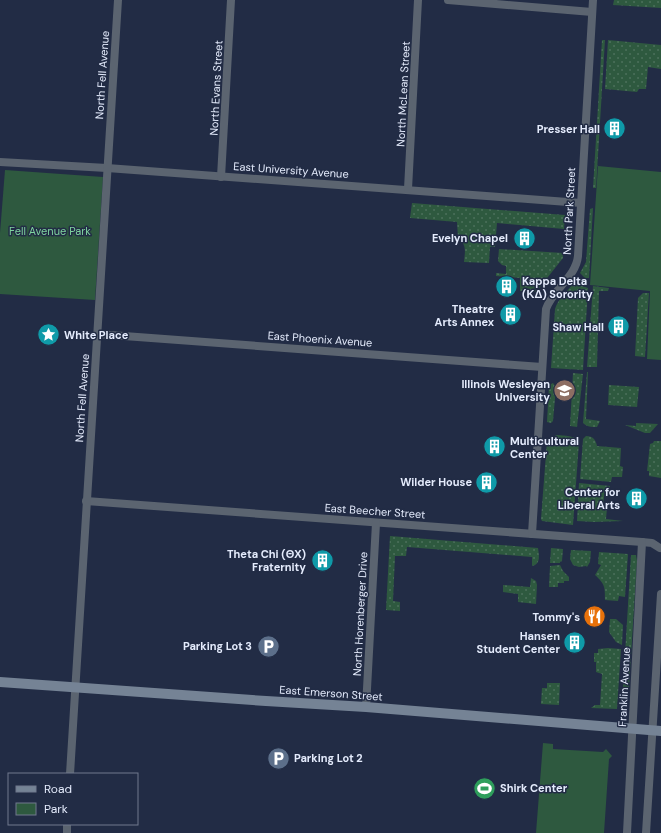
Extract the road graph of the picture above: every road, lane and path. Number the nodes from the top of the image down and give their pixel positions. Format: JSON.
{"nodes":[{"id":1,"x":118,"y":0,"type":"edge"},
{"id":2,"x":231,"y":0,"type":"edge"},
{"id":3,"x":418,"y":0,"type":"edge"},
{"id":4,"x":448,"y":0,"type":"edge"},
{"id":5,"x":593,"y":0,"type":"edge"},
{"id":6,"x":592,"y":12,"type":"junction"},
{"id":7,"x":0,"y":162,"type":"edge"},
{"id":8,"x":107,"y":168,"type":"junction"},
{"id":9,"x":221,"y":177,"type":"junction"},
{"id":10,"x":408,"y":189,"type":"junction"},
{"id":11,"x":581,"y":203,"type":"junction"},
{"id":12,"x":97,"y":334,"type":"junction"},
{"id":13,"x":542,"y":367,"type":"junction"},
{"id":14,"x":86,"y":501,"type":"junction"},
{"id":15,"x":376,"y":523,"type":"junction"},
{"id":16,"x":532,"y":534,"type":"junction"},
{"id":17,"x":642,"y":542,"type":"junction"},
{"id":18,"x":661,"y":548,"type":"edge"},
{"id":19,"x":661,"y":594,"type":"edge"},
{"id":20,"x":0,"y":682,"type":"edge"},
{"id":21,"x":75,"y":687,"type":"junction"},
{"id":22,"x":366,"y":707,"type":"junction"},
{"id":23,"x":633,"y":729,"type":"junction"},
{"id":24,"x":657,"y":731,"type":"edge"},
{"id":25,"x":70,"y":773,"type":"edge"},
{"id":26,"x":627,"y":833,"type":"edge"},
{"id":27,"x":646,"y":833,"type":"edge"}],
"edges":[{"from":1,"to":8,"type":"street","name":"North Fell Avenue"},
{"from":2,"to":9,"type":"street","name":"North Evans Street"},
{"from":3,"to":10,"type":"street","name":"North McLean Street"},
{"from":4,"to":6,"type":"street"},
{"from":5,"to":6,"type":"street","name":"North Park Street"},
{"from":6,"to":11,"type":"street","name":"North Park Street"},
{"from":7,"to":8,"type":"street","name":"East University Avenue"},
{"from":8,"to":9,"type":"street","name":"East University Avenue"},
{"from":8,"to":12,"type":"street","name":"North Fell Avenue"},
{"from":9,"to":10,"type":"street","name":"East University Avenue"},
{"from":10,"to":11,"type":"street","name":"East University Avenue"},
{"from":11,"to":13,"type":"street","name":"North Park Street"},
{"from":12,"to":13,"type":"street","name":"East Phoenix Avenue"},
{"from":12,"to":14,"type":"street","name":"North Fell Avenue"},
{"from":13,"to":16,"type":"street","name":"North Park Street"},
{"from":14,"to":15,"type":"street","name":"East Beecher Street"},
{"from":14,"to":21,"type":"street","name":"North Fell Avenue"},
{"from":15,"to":16,"type":"street","name":"East Beecher Street"},
{"from":15,"to":22,"type":"street","name":"North Horenberger Drive"},
{"from":16,"to":17,"type":"street","name":"East Beecher Street"},
{"from":17,"to":18,"type":"street","name":"East Beecher Street"},
{"from":17,"to":23,"type":"street","name":"Franklin Avenue"},
{"from":19,"to":24,"type":"street"},
{"from":20,"to":21,"type":"main road","name":"East Emerson Street"},
{"from":21,"to":22,"type":"main road","name":"East Emerson Street"},
{"from":21,"to":25,"type":"street","name":"North Fell Avenue"},
{"from":22,"to":23,"type":"main road","name":"East Emerson Street"},
{"from":23,"to":24,"type":"main road","name":"East Emerson Street"},
{"from":23,"to":26,"type":"street","name":"Franklin Avenue"},
{"from":24,"to":27,"type":"street"}]}
